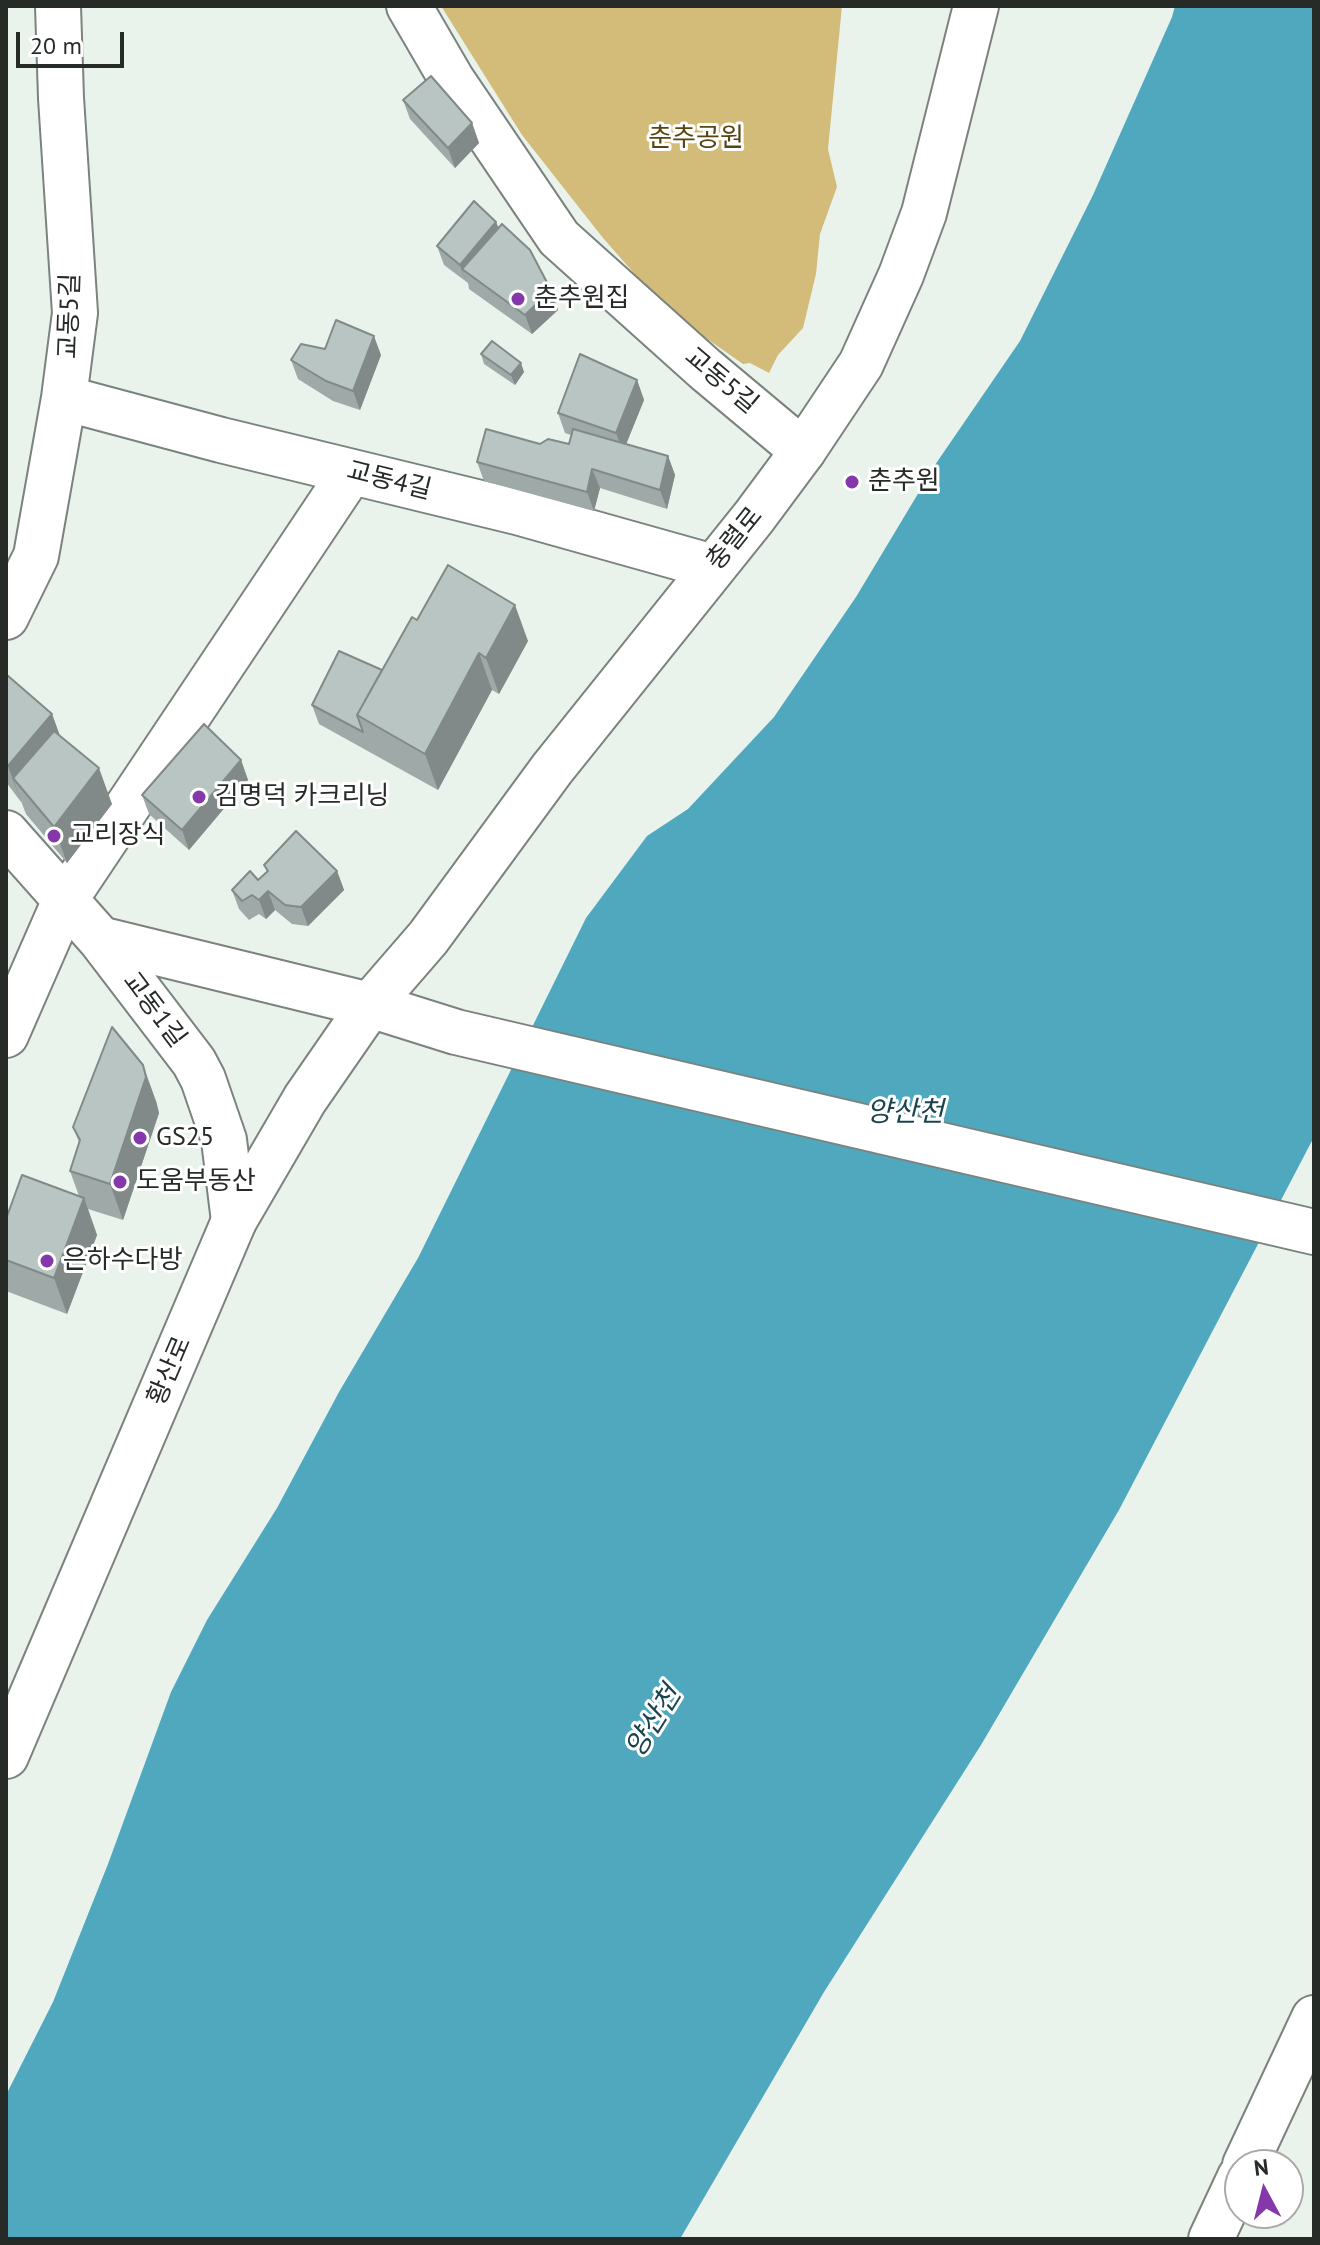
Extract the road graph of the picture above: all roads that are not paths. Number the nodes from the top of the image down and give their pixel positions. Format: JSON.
{"nodes":[{"id":1,"x":58,"y":6,"type":"edge"},
{"id":2,"x":409,"y":6,"type":"edge"},
{"id":3,"x":976,"y":6,"type":"edge"},
{"id":4,"x":64,"y":398,"type":"junction"},
{"id":5,"x":803,"y":451,"type":"junction"},
{"id":6,"x":351,"y":472,"type":"junction"},
{"id":7,"x":713,"y":567,"type":"junction"},
{"id":8,"x":6,"y":617,"type":"edge"},
{"id":9,"x":6,"y":833,"type":"edge"},
{"id":10,"x":65,"y":900,"type":"junction"},
{"id":11,"x":100,"y":939,"type":"junction"},
{"id":12,"x":370,"y":1005,"type":"junction"},
{"id":13,"x":6,"y":1035,"type":"edge"},
{"id":14,"x":234,"y":1221,"type":"junction"},
{"id":15,"x":1314,"y":1232,"type":"edge"},
{"id":16,"x":11,"y":1729,"type":"edge"},
{"id":17,"x":1314,"y":2018,"type":"edge"},
{"id":18,"x":1253,"y":2149,"type":"edge"},
{"id":19,"x":1224,"y":2211,"type":"edge"},
{"id":20,"x":1211,"y":2239,"type":"edge"}],
"edges":[{"from":1,"to":4,"type":"street","name":"교동5길"},
{"from":2,"to":5,"type":"street","name":"교동5길"},
{"from":3,"to":5,"type":"street","name":"충렬로"},
{"from":4,"to":6,"type":"street","name":"교동4길"},
{"from":4,"to":8,"type":"street","name":"교동5길"},
{"from":5,"to":7,"type":"street","name":"충렬로"},
{"from":6,"to":7,"type":"street","name":"교동4길"},
{"from":6,"to":10,"type":"street"},
{"from":7,"to":12,"type":"street","name":"충렬로"},
{"from":9,"to":10,"type":"street","name":"교동1길"},
{"from":10,"to":11,"type":"street","name":"교동1길"},
{"from":10,"to":13,"type":"street"},
{"from":11,"to":12,"type":"street"},
{"from":11,"to":14,"type":"street","name":"교동1길"},
{"from":12,"to":14,"type":"street","name":"황산로"},
{"from":12,"to":15,"type":"street"},
{"from":14,"to":16,"type":"street","name":"황산로"},
{"from":17,"to":18,"type":"street"},
{"from":19,"to":20,"type":"street"}]}
